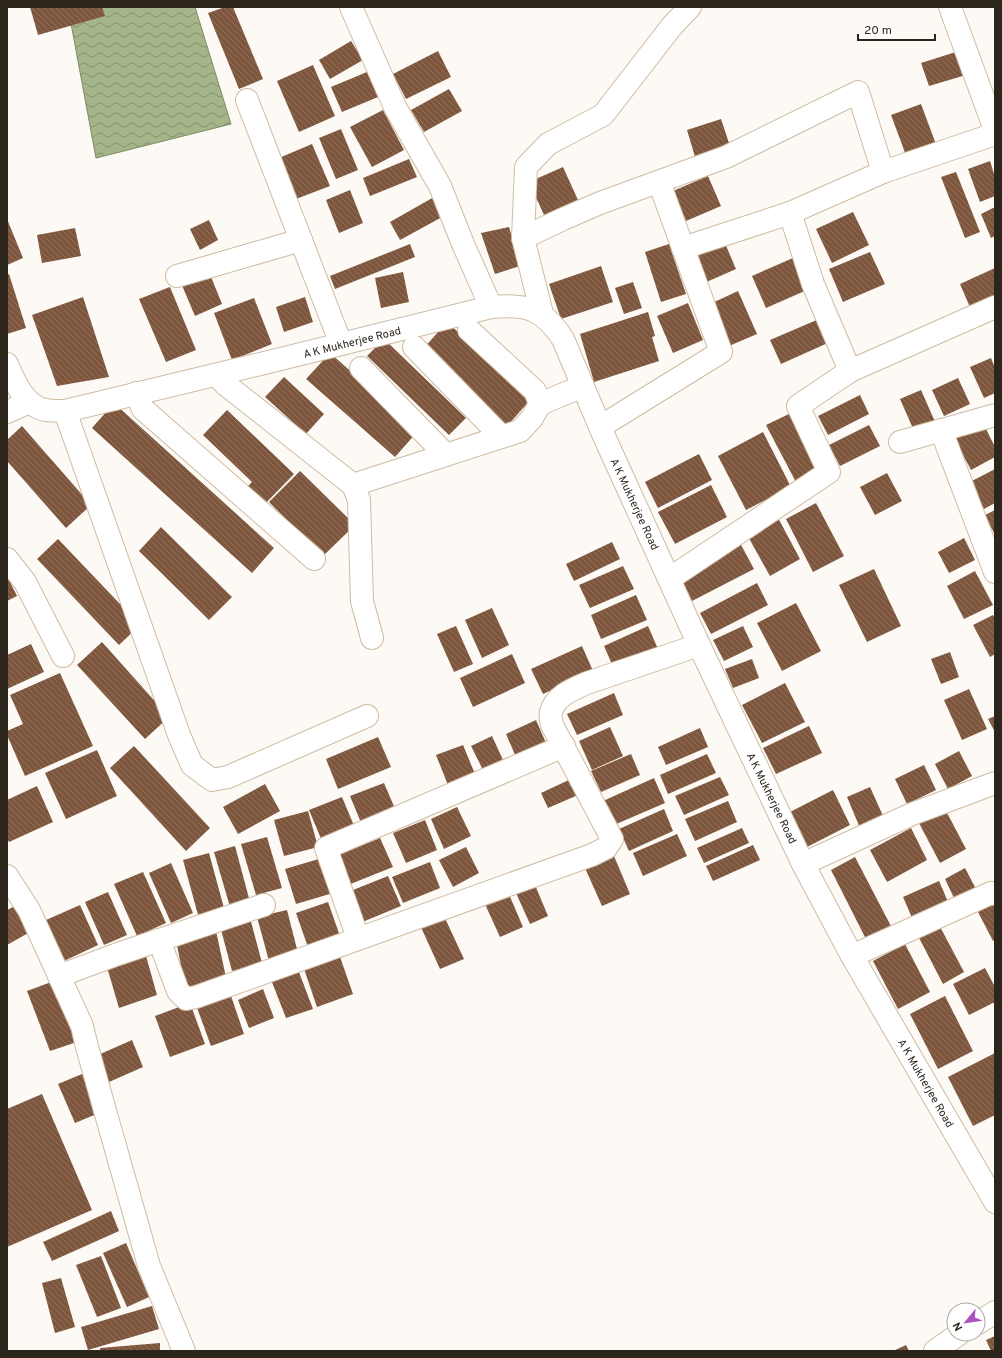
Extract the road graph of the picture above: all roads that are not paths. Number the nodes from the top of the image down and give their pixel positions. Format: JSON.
{"nodes":[{"id":1,"x":351,"y":7,"type":"edge"},
{"id":2,"x":690,"y":7,"type":"edge"},
{"id":3,"x":950,"y":7,"type":"edge"},
{"id":4,"x":247,"y":100,"type":"dead end"},
{"id":5,"x":995,"y":130,"type":"edge"},
{"id":6,"x":995,"y":134,"type":"edge"},
{"id":7,"x":883,"y":172,"type":"junction"},
{"id":8,"x":659,"y":182,"type":"junction"},
{"id":9,"x":790,"y":213,"type":"junction"},
{"id":10,"x":523,"y":238,"type":"junction"},
{"id":11,"x":301,"y":240,"type":"junction"},
{"id":12,"x":683,"y":248,"type":"junction"},
{"id":13,"x":177,"y":276,"type":"dead end"},
{"id":14,"x":491,"y":307,"type":"junction"},
{"id":15,"x":995,"y":307,"type":"edge"},
{"id":16,"x":542,"y":314,"type":"junction"},
{"id":17,"x":469,"y":330,"type":"dead end"},
{"id":18,"x":341,"y":344,"type":"junction"},
{"id":19,"x":414,"y":347,"type":"dead end"},
{"id":20,"x":7,"y":364,"type":"edge"},
{"id":21,"x":360,"y":368,"type":"dead end"},
{"id":22,"x":850,"y":371,"type":"junction"},
{"id":23,"x":216,"y":375,"type":"junction"},
{"id":24,"x":582,"y":386,"type":"junction"},
{"id":25,"x":136,"y":394,"type":"junction"},
{"id":26,"x":29,"y":402,"type":"junction"},
{"id":27,"x":540,"y":404,"type":"junction"},
{"id":28,"x":65,"y":411,"type":"junction"},
{"id":29,"x":7,"y":412,"type":"edge"},
{"id":30,"x":995,"y":415,"type":"edge"},
{"id":31,"x":600,"y":427,"type":"junction"},
{"id":32,"x":941,"y":430,"type":"junction"},
{"id":33,"x":502,"y":437,"type":"junction"},
{"id":34,"x":900,"y":442,"type":"dead end"},
{"id":35,"x":446,"y":455,"type":"junction"},
{"id":36,"x":353,"y":485,"type":"junction"},
{"id":37,"x":7,"y":559,"type":"edge"},
{"id":38,"x":314,"y":559,"type":"dead end"},
{"id":39,"x":995,"y":572,"type":"edge"},
{"id":40,"x":669,"y":579,"type":"junction"},
{"id":41,"x":372,"y":638,"type":"dead end"},
{"id":42,"x":699,"y":645,"type":"junction"},
{"id":43,"x":63,"y":656,"type":"dead end"},
{"id":44,"x":367,"y":716,"type":"dead end"},
{"id":45,"x":564,"y":746,"type":"junction"},
{"id":46,"x":995,"y":783,"type":"edge"},
{"id":47,"x":803,"y":864,"type":"junction"},
{"id":48,"x":7,"y":876,"type":"edge"},
{"id":49,"x":995,"y":894,"type":"edge"},
{"id":50,"x":264,"y":905,"type":"dead end"},
{"id":51,"x":358,"y":938,"type":"junction"},
{"id":52,"x":159,"y":940,"type":"junction"},
{"id":53,"x":852,"y":956,"type":"junction"},
{"id":54,"x":59,"y":976,"type":"junction"},
{"id":55,"x":995,"y":1202,"type":"edge"},
{"id":56,"x":995,"y":1312,"type":"edge"},
{"id":57,"x":986,"y":1318,"type":"edge"},
{"id":58,"x":948,"y":1342,"type":"edge"},
{"id":59,"x":184,"y":1351,"type":"edge"},
{"id":60,"x":936,"y":1351,"type":"edge"}],
"edges":[{"from":1,"to":14,"type":"street"},
{"from":2,"to":10,"type":"street"},
{"from":3,"to":5,"type":"street"},
{"from":4,"to":11,"type":"street"},
{"from":6,"to":7,"type":"street"},
{"from":7,"to":8,"type":"street"},
{"from":7,"to":9,"type":"street"},
{"from":8,"to":10,"type":"street"},
{"from":8,"to":12,"type":"street"},
{"from":9,"to":12,"type":"street"},
{"from":9,"to":22,"type":"street"},
{"from":10,"to":16,"type":"street"},
{"from":11,"to":13,"type":"street"},
{"from":11,"to":18,"type":"street"},
{"from":12,"to":31,"type":"street"},
{"from":14,"to":16,"type":"street","name":"A K Mukherjee Road"},
{"from":14,"to":18,"type":"street","name":"A K Mukherjee Road"},
{"from":15,"to":22,"type":"street"},
{"from":16,"to":24,"type":"street","name":"A K Mukherjee Road"},
{"from":17,"to":27,"type":"street"},
{"from":18,"to":23,"type":"street","name":"A K Mukherjee Road"},
{"from":19,"to":33,"type":"street"},
{"from":20,"to":26,"type":"street","name":"A K Mukherjee Road"},
{"from":21,"to":35,"type":"street"},
{"from":22,"to":40,"type":"street"},
{"from":23,"to":25,"type":"street","name":"A K Mukherjee Road"},
{"from":23,"to":36,"type":"street"},
{"from":24,"to":27,"type":"street"},
{"from":24,"to":31,"type":"street","name":"A K Mukherjee Road"},
{"from":25,"to":28,"type":"street","name":"A K Mukherjee Road"},
{"from":25,"to":38,"type":"street"},
{"from":26,"to":28,"type":"street","name":"A K Mukherjee Road"},
{"from":26,"to":29,"type":"street"},
{"from":27,"to":33,"type":"street"},
{"from":28,"to":44,"type":"street"},
{"from":30,"to":32,"type":"street"},
{"from":31,"to":40,"type":"street","name":"A K Mukherjee Road"},
{"from":32,"to":34,"type":"street"},
{"from":32,"to":39,"type":"street"},
{"from":33,"to":35,"type":"street"},
{"from":35,"to":36,"type":"street"},
{"from":36,"to":41,"type":"street"},
{"from":37,"to":43,"type":"street"},
{"from":40,"to":42,"type":"street","name":"A K Mukherjee Road"},
{"from":42,"to":45,"type":"street"},
{"from":42,"to":47,"type":"street","name":"A K Mukherjee Road"},
{"from":45,"to":51,"type":"street"},
{"from":45,"to":51,"type":"street"},
{"from":46,"to":47,"type":"street"},
{"from":47,"to":53,"type":"street","name":"A K Mukherjee Road"},
{"from":48,"to":54,"type":"street"},
{"from":49,"to":53,"type":"street"},
{"from":50,"to":52,"type":"street"},
{"from":51,"to":52,"type":"street"},
{"from":52,"to":54,"type":"street"},
{"from":53,"to":55,"type":"street","name":"A K Mukherjee Road"},
{"from":54,"to":59,"type":"street"},
{"from":56,"to":57,"type":"street"},
{"from":58,"to":60,"type":"street"}]}
